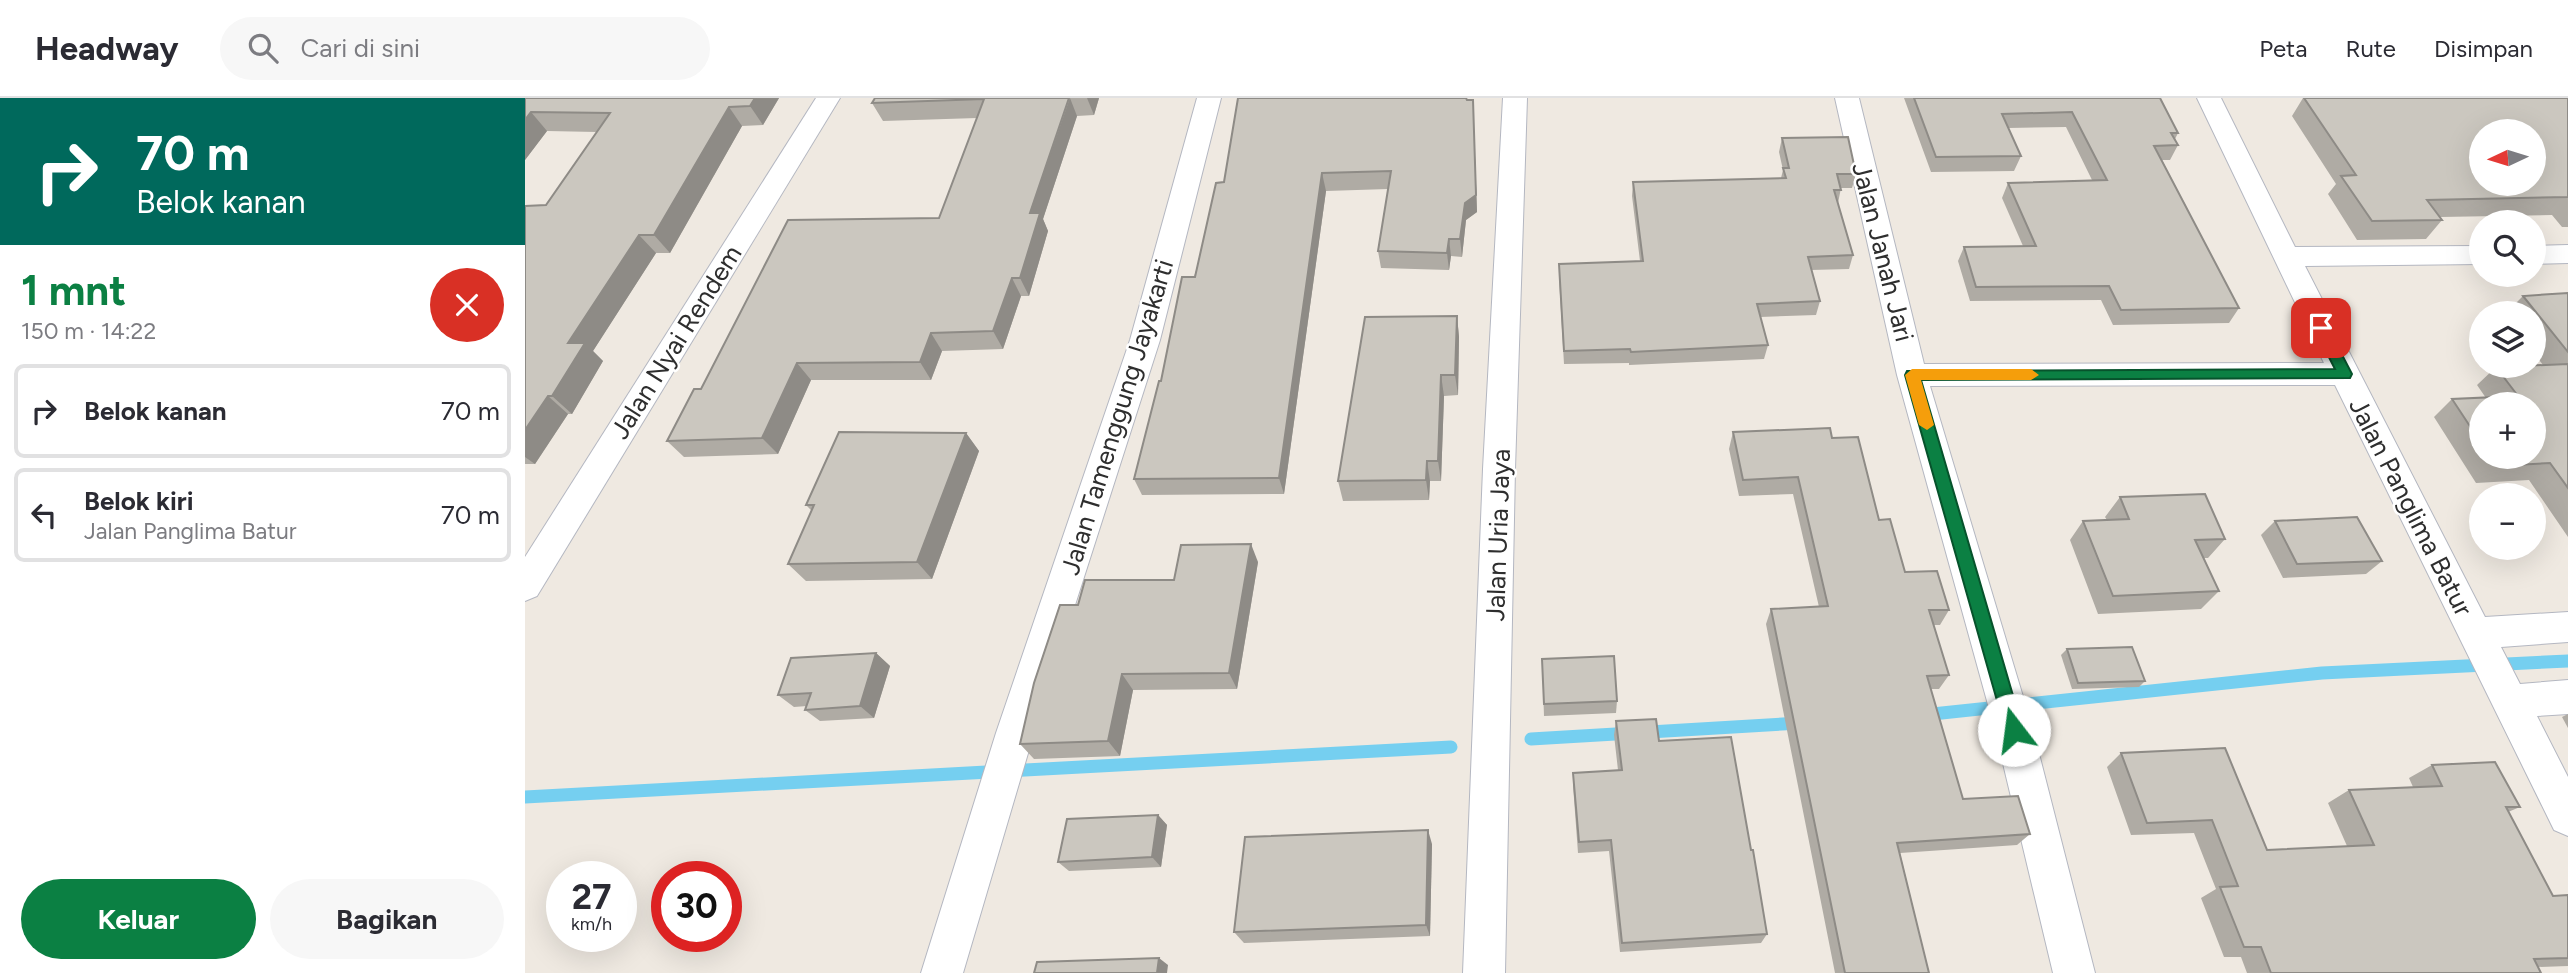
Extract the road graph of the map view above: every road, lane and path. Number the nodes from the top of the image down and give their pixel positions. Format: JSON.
{"nodes":[{"id":1,"x":828,"y":98,"type":"edge"},
{"id":2,"x":1209,"y":98,"type":"edge"},
{"id":3,"x":1515,"y":98,"type":"edge"},
{"id":4,"x":1847,"y":98,"type":"edge"},
{"id":5,"x":2209,"y":98,"type":"edge"},
{"id":6,"x":2568,"y":254,"type":"edge"},
{"id":7,"x":2469,"y":255,"type":"edge"},
{"id":8,"x":2546,"y":255,"type":"edge"},
{"id":9,"x":2286,"y":257,"type":"junction"},
{"id":10,"x":2345,"y":374,"type":"junction"},
{"id":11,"x":1912,"y":375,"type":"junction"},
{"id":12,"x":525,"y":586,"type":"edge"},
{"id":13,"x":2568,"y":626,"type":"edge"},
{"id":14,"x":2492,"y":666,"type":"junction"},
{"id":15,"x":2568,"y":697,"type":"edge"},
{"id":16,"x":2568,"y":817,"type":"edge"},
{"id":17,"x":942,"y":973,"type":"edge"},
{"id":18,"x":1484,"y":973,"type":"edge"},
{"id":19,"x":2074,"y":973,"type":"edge"}],
"edges":[{"from":1,"to":12,"type":"street","name":"Jalan Nyai Rendem"},
{"from":2,"to":17,"type":"street","name":"Jalan Tamenggung Jayakarti"},
{"from":3,"to":18,"type":"street","name":"Jalan Uria Jaya"},
{"from":4,"to":11,"type":"street","name":"Jalan Janah Jari"},
{"from":5,"to":9,"type":"street","name":"Jalan Panglima Batur"},
{"from":6,"to":8,"type":"street"},
{"from":7,"to":9,"type":"street"},
{"from":9,"to":10,"type":"street","name":"Jalan Panglima Batur"},
{"from":10,"to":11,"type":"street"},
{"from":10,"to":14,"type":"street","name":"Jalan Panglima Batur"},
{"from":11,"to":19,"type":"street","name":"Jalan Janah Jari"},
{"from":13,"to":14,"type":"street"},
{"from":14,"to":15,"type":"street"},
{"from":14,"to":16,"type":"street","name":"Jalan Panglima Batur"}]}
